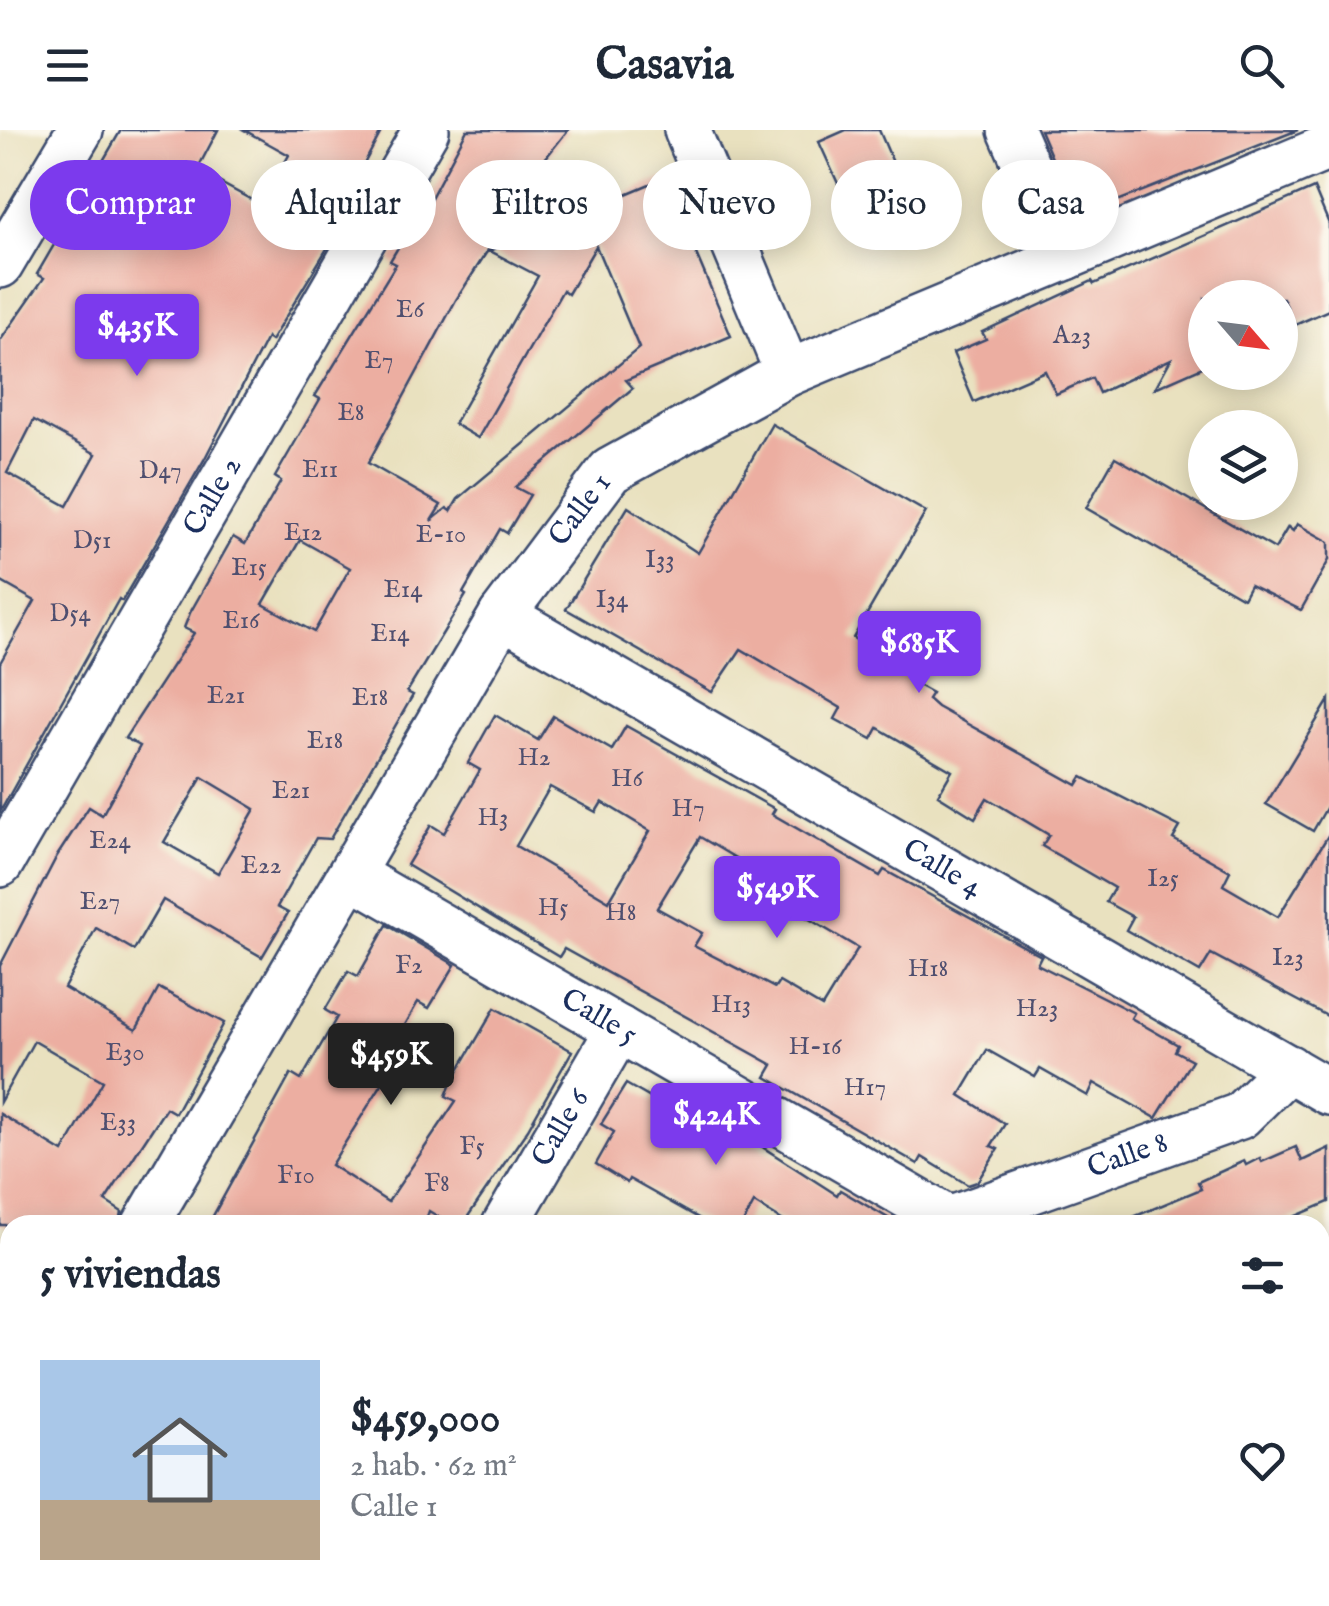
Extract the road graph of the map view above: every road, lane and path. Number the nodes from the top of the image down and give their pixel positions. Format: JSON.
{"nodes":[{"id":1,"x":80,"y":130,"type":"edge"},
{"id":2,"x":426,"y":130,"type":"edge"},
{"id":3,"x":687,"y":130,"type":"edge"},
{"id":4,"x":1010,"y":130,"type":"edge"},
{"id":5,"x":1329,"y":147,"type":"edge"},
{"id":6,"x":1066,"y":256,"type":"junction"},
{"id":7,"x":0,"y":265,"type":"edge"},
{"id":8,"x":788,"y":373,"type":"junction"},
{"id":9,"x":502,"y":615,"type":"junction"},
{"id":10,"x":0,"y":864,"type":"edge"},
{"id":11,"x":352,"y":875,"type":"junction"},
{"id":12,"x":618,"y":1029,"type":"junction"},
{"id":13,"x":1289,"y":1068,"type":"junction"},
{"id":14,"x":1329,"y":1092,"type":"edge"},
{"id":15,"x":151,"y":1215,"type":"edge"},
{"id":16,"x":511,"y":1215,"type":"edge"},
{"id":17,"x":942,"y":1215,"type":"edge"},
{"id":18,"x":973,"y":1215,"type":"edge"}],
"edges":[{"from":1,"to":7,"type":"street"},
{"from":2,"to":10,"type":"street","name":"Calle 2"},
{"from":3,"to":8,"type":"street"},
{"from":4,"to":6,"type":"street"},
{"from":5,"to":6,"type":"street","name":"Calle 1"},
{"from":6,"to":8,"type":"street","name":"Calle 1"},
{"from":8,"to":9,"type":"street","name":"Calle 1"},
{"from":9,"to":11,"type":"street","name":"Calle 1"},
{"from":9,"to":13,"type":"street","name":"Calle 4"},
{"from":11,"to":12,"type":"street","name":"Calle 5"},
{"from":11,"to":15,"type":"street","name":"Calle 1"},
{"from":12,"to":16,"type":"street","name":"Calle 6"},
{"from":12,"to":17,"type":"street","name":"Calle 5"},
{"from":13,"to":14,"type":"street","name":"Calle 4"},
{"from":13,"to":18,"type":"street","name":"Calle 8"}]}
